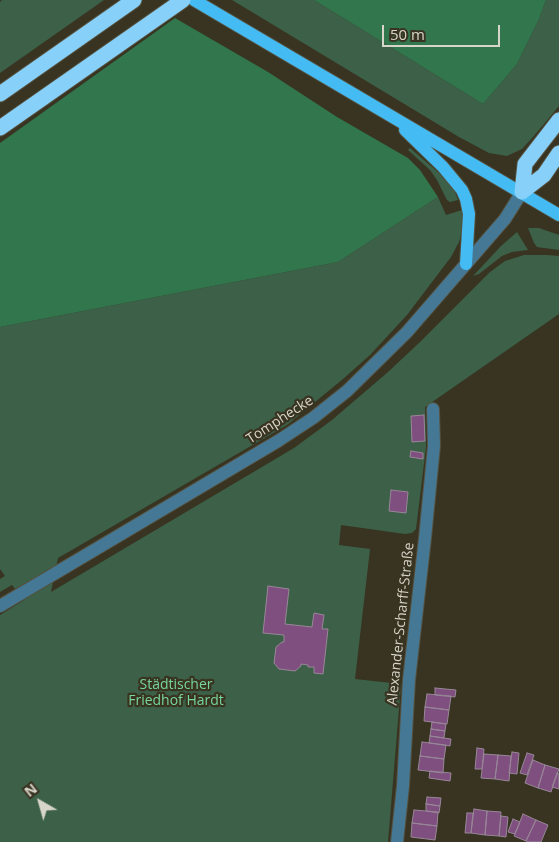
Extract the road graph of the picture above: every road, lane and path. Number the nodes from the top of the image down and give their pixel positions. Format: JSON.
{"nodes":[{"id":1,"x":134,"y":0,"type":"edge"},
{"id":2,"x":183,"y":0,"type":"edge"},
{"id":3,"x":194,"y":0,"type":"edge"},
{"id":4,"x":65,"y":48,"type":"junction"},
{"id":5,"x":0,"y":82,"type":"edge"},
{"id":6,"x":0,"y":94,"type":"edge"},
{"id":7,"x":391,"y":116,"type":"junction"},
{"id":8,"x":559,"y":120,"type":"edge"},
{"id":9,"x":0,"y":128,"type":"edge"},
{"id":10,"x":559,"y":153,"type":"edge"},
{"id":11,"x":522,"y":192,"type":"junction"},
{"id":12,"x":559,"y":215,"type":"edge"},
{"id":13,"x":466,"y":264,"type":"junction"},
{"id":14,"x":433,"y":409,"type":"dead end"},
{"id":15,"x":0,"y":606,"type":"edge"},
{"id":16,"x":397,"y":842,"type":"edge"}],
"edges":[{"from":1,"to":4,"type":"highway"},
{"from":2,"to":9,"type":"highway"},
{"from":3,"to":7,"type":"main road"},
{"from":4,"to":5,"type":"highway"},
{"from":4,"to":6,"type":"highway"},
{"from":7,"to":11,"type":"main road"},
{"from":7,"to":13,"type":"main road"},
{"from":8,"to":11,"type":"highway"},
{"from":10,"to":11,"type":"highway"},
{"from":11,"to":12,"type":"main road"},
{"from":11,"to":13,"type":"street","name":"Tomphecke"},
{"from":13,"to":15,"type":"street","name":"Tomphecke"},
{"from":14,"to":16,"type":"street","name":"Alexander-Scharff-Straße"}]}
